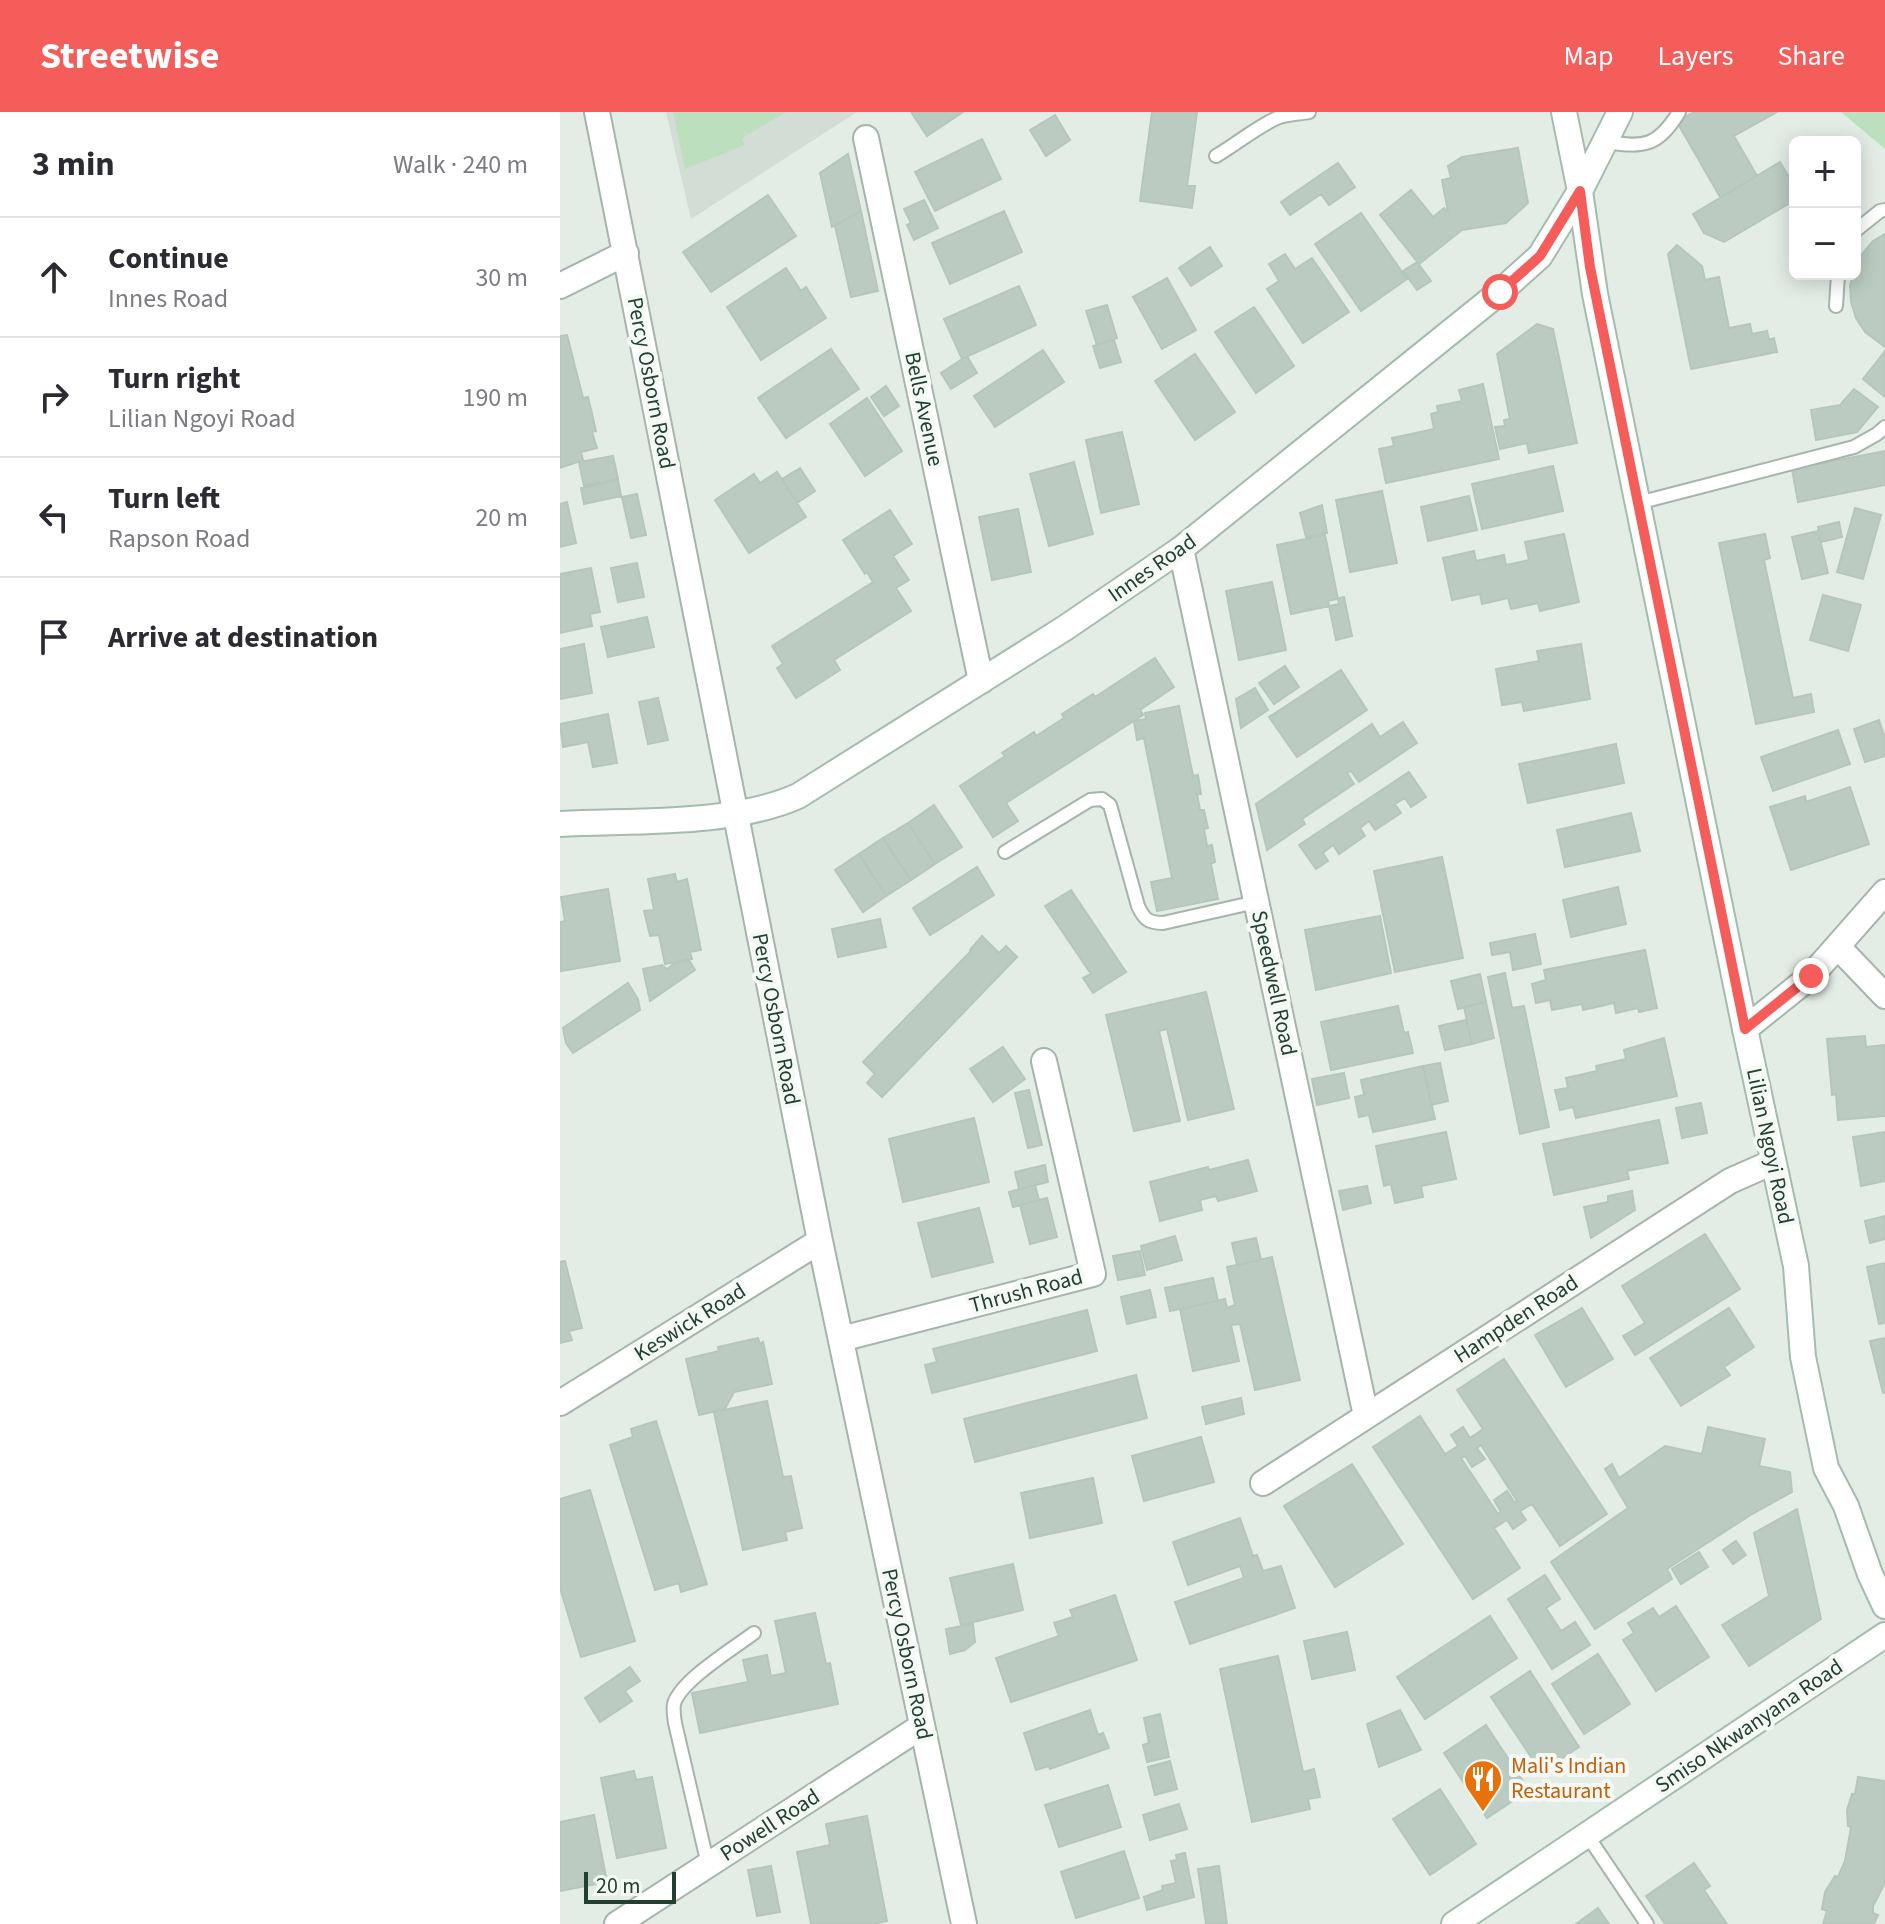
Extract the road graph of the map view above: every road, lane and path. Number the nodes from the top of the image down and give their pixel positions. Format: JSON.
{"nodes":[{"id":1,"x":597,"y":112,"type":"edge"},
{"id":2,"x":1309,"y":112,"type":"edge"},
{"id":3,"x":1564,"y":112,"type":"edge"},
{"id":4,"x":1620,"y":112,"type":"edge"},
{"id":5,"x":1679,"y":112,"type":"edge"},
{"id":6,"x":866,"y":138,"type":"dead end"},
{"id":7,"x":1606,"y":142,"type":"junction"},
{"id":8,"x":1216,"y":156,"type":"dead end"},
{"id":9,"x":1580,"y":191,"type":"junction"},
{"id":10,"x":1885,"y":210,"type":"edge"},
{"id":11,"x":1861,"y":226,"type":"edge"},
{"id":12,"x":626,"y":253,"type":"junction"},
{"id":13,"x":1838,"y":280,"type":"edge"},
{"id":14,"x":560,"y":286,"type":"edge"},
{"id":15,"x":1836,"y":306,"type":"dead end"},
{"id":16,"x":1885,"y":427,"type":"edge"},
{"id":17,"x":1638,"y":503,"type":"junction"},
{"id":18,"x":1181,"y":549,"type":"junction"},
{"id":19,"x":981,"y":681,"type":"junction"},
{"id":20,"x":735,"y":815,"type":"junction"},
{"id":21,"x":560,"y":824,"type":"edge"},
{"id":22,"x":1005,"y":852,"type":"dead end"},
{"id":23,"x":1885,"y":892,"type":"edge"},
{"id":24,"x":1256,"y":902,"type":"junction"},
{"id":25,"x":1838,"y":947,"type":"junction"},
{"id":26,"x":1885,"y":996,"type":"edge"},
{"id":27,"x":1745,"y":1029,"type":"junction"},
{"id":28,"x":1044,"y":1061,"type":"dead end"},
{"id":29,"x":1773,"y":1162,"type":"junction"},
{"id":30,"x":820,"y":1241,"type":"junction"},
{"id":31,"x":841,"y":1339,"type":"junction"},
{"id":32,"x":560,"y":1403,"type":"edge"},
{"id":33,"x":1366,"y":1416,"type":"junction"},
{"id":34,"x":1263,"y":1483,"type":"dead end"},
{"id":35,"x":1885,"y":1606,"type":"edge"},
{"id":36,"x":754,"y":1633,"type":"dead end"},
{"id":37,"x":1885,"y":1635,"type":"edge"},
{"id":38,"x":922,"y":1726,"type":"junction"},
{"id":39,"x":1587,"y":1835,"type":"junction"},
{"id":40,"x":708,"y":1865,"type":"junction"},
{"id":41,"x":1460,"y":1922,"type":"edge"},
{"id":42,"x":617,"y":1924,"type":"edge"},
{"id":43,"x":964,"y":1924,"type":"edge"},
{"id":44,"x":1647,"y":1924,"type":"edge"}],
"edges":[{"from":1,"to":12,"type":"street","name":"Percy Osborn Road"},
{"from":2,"to":8,"type":"lane"},
{"from":3,"to":9,"type":"street","name":"Lilian Ngoyi Road"},
{"from":4,"to":7,"type":"street","name":"Innes Road"},
{"from":5,"to":7,"type":"lane"},
{"from":6,"to":19,"type":"street","name":"Bells Avenue"},
{"from":7,"to":9,"type":"street","name":"Innes Road"},
{"from":9,"to":17,"type":"street","name":"Lilian Ngoyi Road"},
{"from":9,"to":18,"type":"street","name":"Innes Road"},
{"from":10,"to":11,"type":"lane"},
{"from":12,"to":14,"type":"street"},
{"from":12,"to":20,"type":"street","name":"Percy Osborn Road"},
{"from":13,"to":15,"type":"lane"},
{"from":16,"to":17,"type":"lane"},
{"from":17,"to":27,"type":"street","name":"Lilian Ngoyi Road"},
{"from":18,"to":19,"type":"street","name":"Innes Road"},
{"from":18,"to":24,"type":"street","name":"Speedwell Road"},
{"from":19,"to":20,"type":"street","name":"Innes Road"},
{"from":20,"to":21,"type":"street","name":"Innes Road"},
{"from":20,"to":30,"type":"street","name":"Percy Osborn Road"},
{"from":22,"to":24,"type":"lane"},
{"from":23,"to":25,"type":"street"},
{"from":24,"to":33,"type":"street","name":"Speedwell Road"},
{"from":25,"to":26,"type":"street"},
{"from":25,"to":27,"type":"street"},
{"from":27,"to":29,"type":"street","name":"Lilian Ngoyi Road"},
{"from":28,"to":31,"type":"street","name":"Thrush Road"},
{"from":29,"to":33,"type":"street","name":"Hampden Road"},
{"from":29,"to":35,"type":"street","name":"Lilian Ngoyi Road"},
{"from":30,"to":31,"type":"street","name":"Percy Osborn Road"},
{"from":30,"to":32,"type":"street","name":"Keswick Road"},
{"from":31,"to":38,"type":"street","name":"Percy Osborn Road"},
{"from":33,"to":34,"type":"street","name":"Hampden Road"},
{"from":36,"to":40,"type":"lane"},
{"from":37,"to":39,"type":"street","name":"Smiso Nkwanyana Road"},
{"from":38,"to":40,"type":"street","name":"Powell Road"},
{"from":38,"to":43,"type":"street","name":"Percy Osborn Road"},
{"from":39,"to":41,"type":"street","name":"Smiso Nkwanyana Road"},
{"from":39,"to":44,"type":"lane"},
{"from":40,"to":42,"type":"street","name":"Powell Road"}]}
